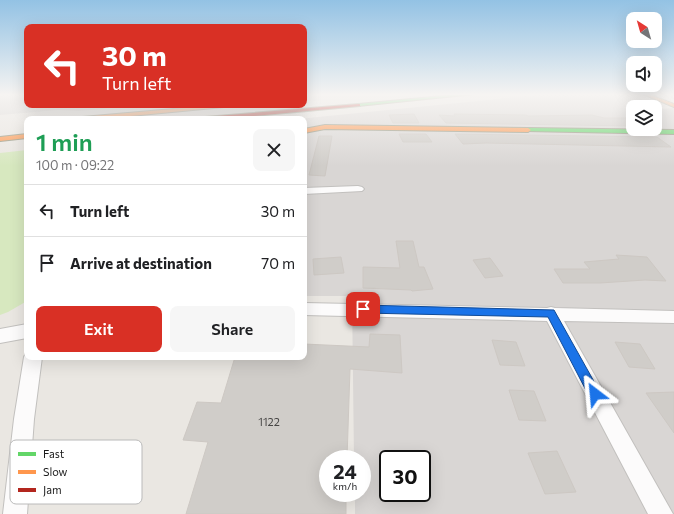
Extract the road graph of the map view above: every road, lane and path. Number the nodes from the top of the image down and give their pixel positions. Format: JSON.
{"nodes":[{"id":1,"x":307,"y":130,"type":"edge"},
{"id":2,"x":674,"y":132,"type":"edge"},
{"id":3,"x":24,"y":136,"type":"edge"},
{"id":4,"x":0,"y":139,"type":"edge"},
{"id":5,"x":358,"y":189,"type":"dead end"},
{"id":6,"x":307,"y":191,"type":"edge"},
{"id":7,"x":307,"y":309,"type":"edge"},
{"id":8,"x":551,"y":313,"type":"junction"},
{"id":9,"x":674,"y":317,"type":"edge"},
{"id":10,"x":24,"y":332,"type":"edge"},
{"id":11,"x":0,"y":336,"type":"edge"},
{"id":12,"x":32,"y":360,"type":"edge"},
{"id":13,"x":22,"y":440,"type":"edge"},
{"id":14,"x":16,"y":504,"type":"edge"},
{"id":15,"x":15,"y":514,"type":"edge"},
{"id":16,"x":661,"y":514,"type":"edge"}],
"edges":[{"from":1,"to":2,"type":"main road"},
{"from":3,"to":4,"type":"main road"},
{"from":5,"to":6,"type":"street"},
{"from":7,"to":8,"type":"street"},
{"from":8,"to":9,"type":"street"},
{"from":8,"to":16,"type":"street"},
{"from":10,"to":11,"type":"street"},
{"from":12,"to":13,"type":"street"},
{"from":14,"to":15,"type":"street"}]}
